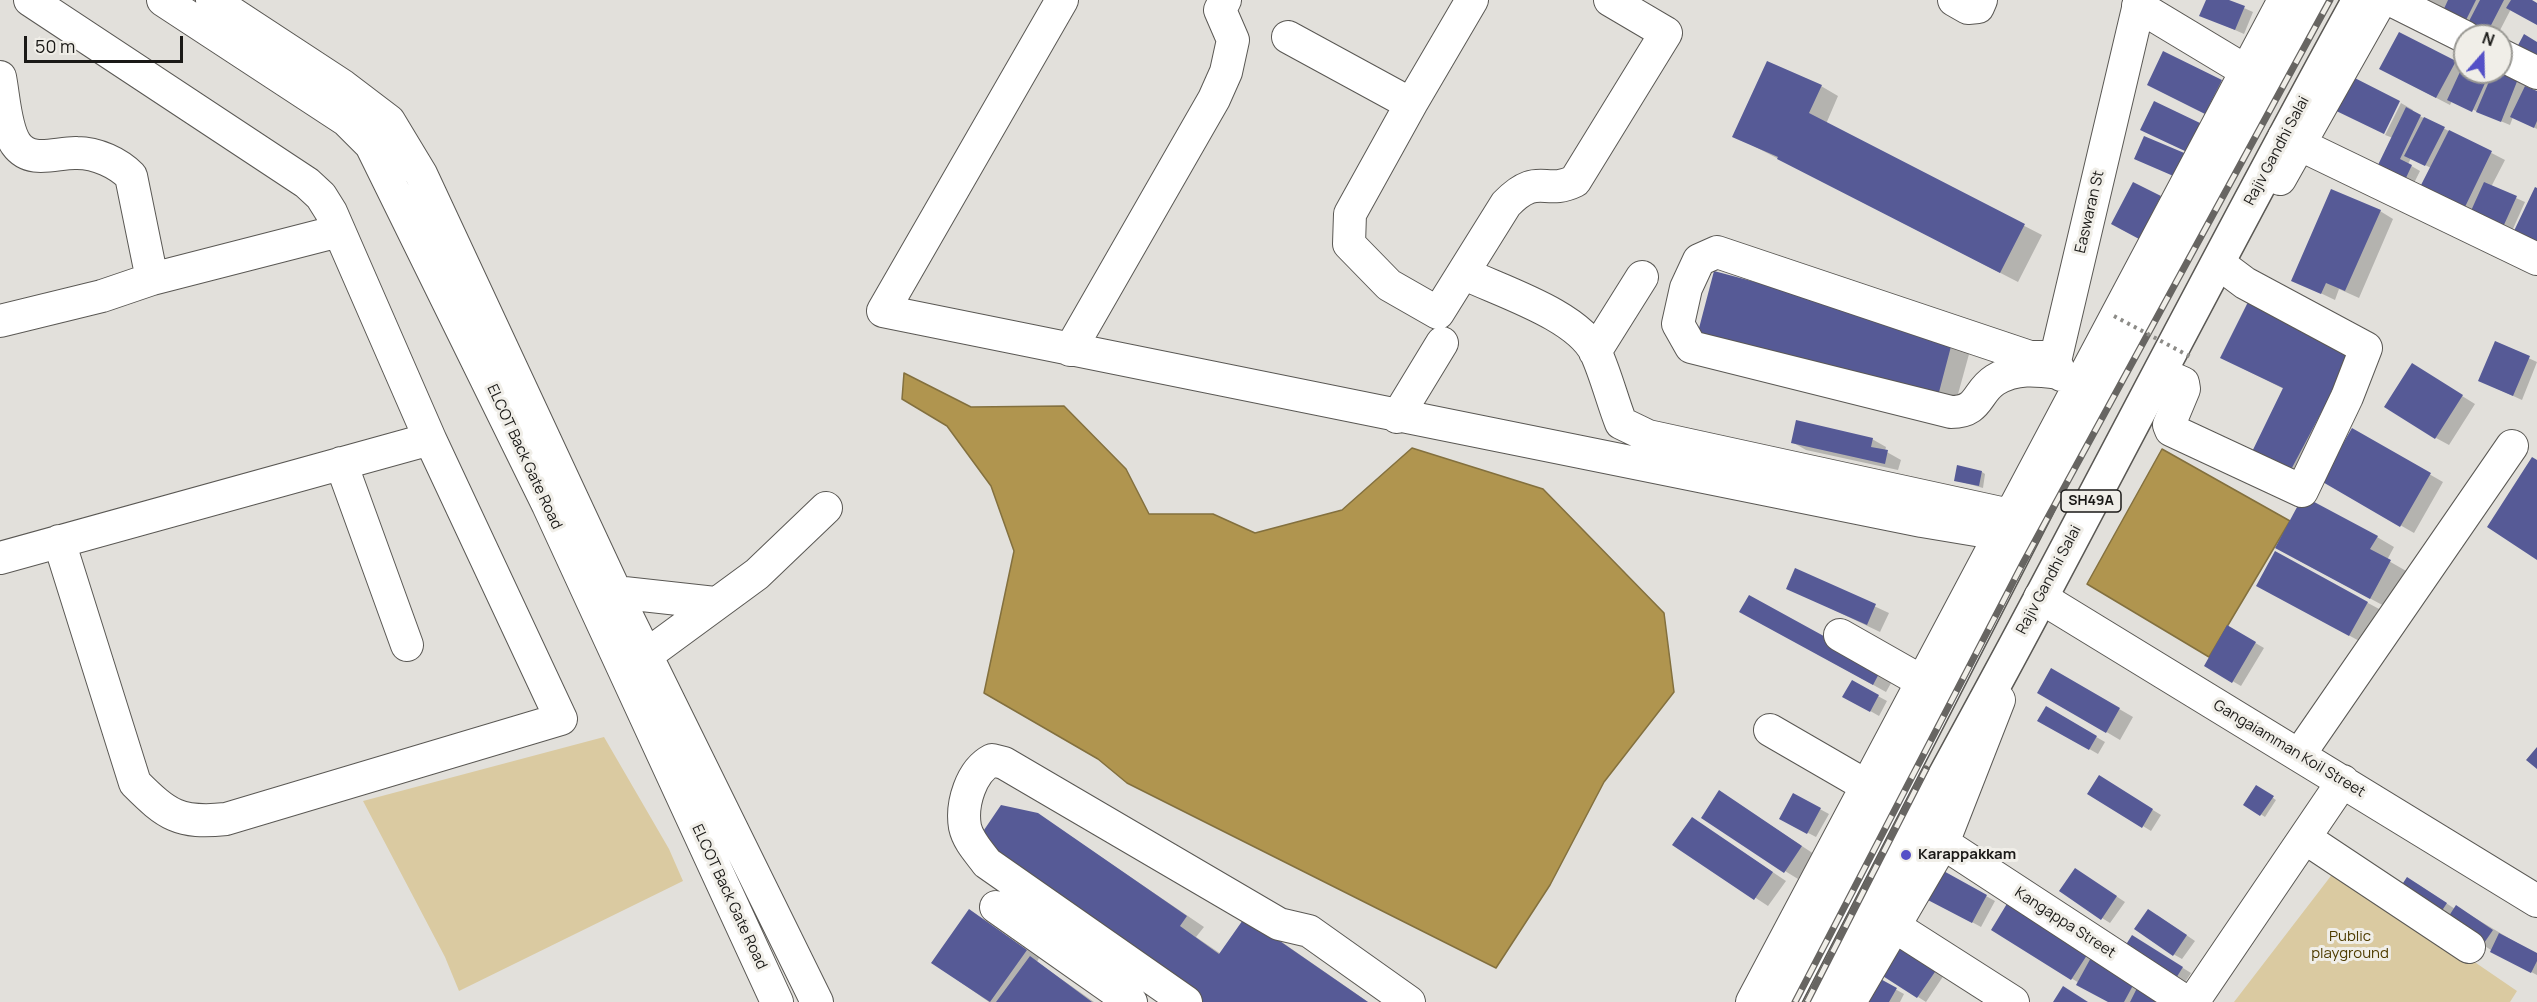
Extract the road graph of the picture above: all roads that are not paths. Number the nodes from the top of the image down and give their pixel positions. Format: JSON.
{"nodes":[{"id":1,"x":30,"y":0,"type":"edge"},
{"id":2,"x":164,"y":0,"type":"edge"},
{"id":3,"x":212,"y":0,"type":"edge"},
{"id":4,"x":1062,"y":0,"type":"edge"},
{"id":5,"x":1472,"y":0,"type":"edge"},
{"id":6,"x":1610,"y":0,"type":"edge"},
{"id":7,"x":1954,"y":0,"type":"edge"},
{"id":8,"x":1981,"y":0,"type":"edge"},
{"id":9,"x":2284,"y":0,"type":"edge"},
{"id":10,"x":2310,"y":0,"type":"edge"},
{"id":11,"x":2359,"y":0,"type":"edge"},
{"id":12,"x":2382,"y":0,"type":"edge"},
{"id":13,"x":2391,"y":0,"type":"edge"},
{"id":14,"x":2139,"y":3,"type":"edge"},
{"id":15,"x":1216,"y":4,"type":"edge"},
{"id":16,"x":2453,"y":31,"type":"edge"},
{"id":17,"x":1288,"y":37,"type":"dead end"},
{"id":18,"x":2513,"y":61,"type":"edge"},
{"id":19,"x":2246,"y":71,"type":"junction"},
{"id":20,"x":298,"y":73,"type":"junction"},
{"id":21,"x":2537,"y":73,"type":"edge"},
{"id":22,"x":0,"y":77,"type":"edge"},
{"id":23,"x":1411,"y":104,"type":"junction"},
{"id":24,"x":2292,"y":140,"type":"junction"},
{"id":25,"x":339,"y":231,"type":"junction"},
{"id":26,"x":2537,"y":259,"type":"edge"},
{"id":27,"x":2229,"y":271,"type":"junction"},
{"id":28,"x":1463,"y":273,"type":"junction"},
{"id":29,"x":1642,"y":277,"type":"dead end"},
{"id":30,"x":153,"y":279,"type":"junction"},
{"id":31,"x":0,"y":321,"type":"edge"},
{"id":32,"x":1442,"y":343,"type":"dead end"},
{"id":33,"x":1070,"y":350,"type":"junction"},
{"id":34,"x":1595,"y":352,"type":"junction"},
{"id":35,"x":2167,"y":376,"type":"junction"},
{"id":36,"x":2067,"y":387,"type":"junction"},
{"id":37,"x":2135,"y":416,"type":"junction"},
{"id":38,"x":1397,"y":417,"type":"junction"},
{"id":39,"x":430,"y":439,"type":"junction"},
{"id":40,"x":2512,"y":446,"type":"dead end"},
{"id":41,"x":341,"y":463,"type":"junction"},
{"id":42,"x":826,"y":508,"type":"dead end"},
{"id":43,"x":2005,"y":524,"type":"junction"},
{"id":44,"x":59,"y":541,"type":"junction"},
{"id":45,"x":0,"y":558,"type":"edge"},
{"id":46,"x":615,"y":592,"type":"junction"},
{"id":47,"x":715,"y":603,"type":"junction"},
{"id":48,"x":2035,"y":607,"type":"junction"},
{"id":49,"x":1840,"y":634,"type":"dead end"},
{"id":50,"x":407,"y":645,"type":"dead end"},
{"id":51,"x":648,"y":654,"type":"junction"},
{"id":52,"x":1921,"y":681,"type":"junction"},
{"id":53,"x":1770,"y":730,"type":"dead end"},
{"id":54,"x":2299,"y":755,"type":"junction"},
{"id":55,"x":2343,"y":782,"type":"junction"},
{"id":56,"x":1864,"y":785,"type":"junction"},
{"id":57,"x":2304,"y":838,"type":"junction"},
{"id":58,"x":1943,"y":843,"type":"junction"},
{"id":59,"x":741,"y":845,"type":"junction"},
{"id":60,"x":710,"y":856,"type":"junction"},
{"id":61,"x":2537,"y":901,"type":"edge"},
{"id":62,"x":996,"y":907,"type":"dead end"},
{"id":63,"x":1894,"y":926,"type":"junction"},
{"id":64,"x":2469,"y":948,"type":"dead end"},
{"id":65,"x":777,"y":1002,"type":"edge"},
{"id":66,"x":817,"y":1002,"type":"edge"},
{"id":67,"x":1131,"y":1002,"type":"edge"},
{"id":68,"x":1186,"y":1002,"type":"edge"},
{"id":69,"x":1409,"y":1002,"type":"edge"},
{"id":70,"x":1752,"y":1002,"type":"edge"},
{"id":71,"x":1783,"y":1002,"type":"edge"},
{"id":72,"x":1824,"y":1002,"type":"edge"},
{"id":73,"x":1851,"y":1002,"type":"edge"},
{"id":74,"x":2013,"y":1002,"type":"edge"},
{"id":75,"x":2186,"y":1002,"type":"edge"},
{"id":76,"x":2193,"y":1002,"type":"edge"}],
"edges":[{"from":1,"to":25,"type":"street"},
{"from":2,"to":20,"type":"street","name":"ELCOT Back Gate Road"},
{"from":3,"to":20,"type":"street","name":"ELCOT Back Gate Road"},
{"from":4,"to":33,"type":"street"},
{"from":5,"to":23,"type":"street"},
{"from":6,"to":28,"type":"street"},
{"from":7,"to":8,"type":"street"},
{"from":9,"to":19,"type":"street"},
{"from":10,"to":36,"type":"main road","number":"SH49A"},
{"from":11,"to":24,"type":"main road","name":"Rajiv Gandhi Salai","number":"SH49A"},
{"from":12,"to":24,"type":"street"},
{"from":13,"to":16,"type":"street"},
{"from":14,"to":19,"type":"street"},
{"from":14,"to":36,"type":"street","name":"Easwaran St"},
{"from":15,"to":33,"type":"street"},
{"from":17,"to":23,"type":"street"},
{"from":18,"to":21,"type":"street"},
{"from":19,"to":36,"type":"street"},
{"from":20,"to":46,"type":"street","name":"ELCOT Back Gate Road"},
{"from":20,"to":60,"type":"street","name":"ELCOT Back Gate Road"},
{"from":22,"to":30,"type":"street"},
{"from":23,"to":28,"type":"street"},
{"from":24,"to":26,"type":"street"},
{"from":24,"to":27,"type":"street"},
{"from":24,"to":37,"type":"main road","name":"Rajiv Gandhi Salai","number":"SH49A"},
{"from":25,"to":30,"type":"street"},
{"from":25,"to":39,"type":"street"},
{"from":27,"to":35,"type":"street"},
{"from":27,"to":35,"type":"street"},
{"from":28,"to":34,"type":"street"},
{"from":29,"to":34,"type":"street"},
{"from":30,"to":31,"type":"street"},
{"from":32,"to":38,"type":"street"},
{"from":33,"to":38,"type":"street"},
{"from":34,"to":43,"type":"street"},
{"from":35,"to":37,"type":"street"},
{"from":36,"to":36,"type":"street"},
{"from":36,"to":43,"type":"street"},
{"from":36,"to":71,"type":"main road","number":"SH49A"},
{"from":37,"to":48,"type":"main road","name":"Rajiv Gandhi Salai","number":"SH49A"},
{"from":38,"to":43,"type":"street"},
{"from":39,"to":41,"type":"street"},
{"from":39,"to":44,"type":"street"},
{"from":40,"to":54,"type":"street"},
{"from":41,"to":44,"type":"street"},
{"from":41,"to":50,"type":"street"},
{"from":42,"to":47,"type":"street"},
{"from":43,"to":52,"type":"street"},
{"from":44,"to":45,"type":"street"},
{"from":46,"to":47,"type":"street"},
{"from":46,"to":51,"type":"street","name":"ELCOT Back Gate Road"},
{"from":47,"to":51,"type":"street"},
{"from":48,"to":54,"type":"street","name":"Gangaiamman Koil Street"},
{"from":48,"to":58,"type":"street"},
{"from":48,"to":72,"type":"main road","name":"Rajiv Gandhi Salai","number":"SH49A"},
{"from":49,"to":52,"type":"street"},
{"from":51,"to":59,"type":"street","name":"ELCOT Back Gate Road"},
{"from":52,"to":56,"type":"street"},
{"from":53,"to":56,"type":"street"},
{"from":54,"to":55,"type":"street","name":"Gangaiamman Koil Street"},
{"from":55,"to":57,"type":"street"},
{"from":55,"to":61,"type":"street","name":"Gangaiamman Koil Street"},
{"from":56,"to":70,"type":"street"},
{"from":57,"to":64,"type":"street"},
{"from":57,"to":76,"type":"street"},
{"from":58,"to":63,"type":"street"},
{"from":58,"to":75,"type":"street","name":"Kangappa Street"},
{"from":59,"to":60,"type":"street"},
{"from":59,"to":66,"type":"street","name":"ELCOT Back Gate Road"},
{"from":60,"to":65,"type":"street","name":"ELCOT Back Gate Road"},
{"from":62,"to":67,"type":"street"},
{"from":63,"to":73,"type":"street"},
{"from":63,"to":74,"type":"street"},
{"from":68,"to":69,"type":"street"}]}
